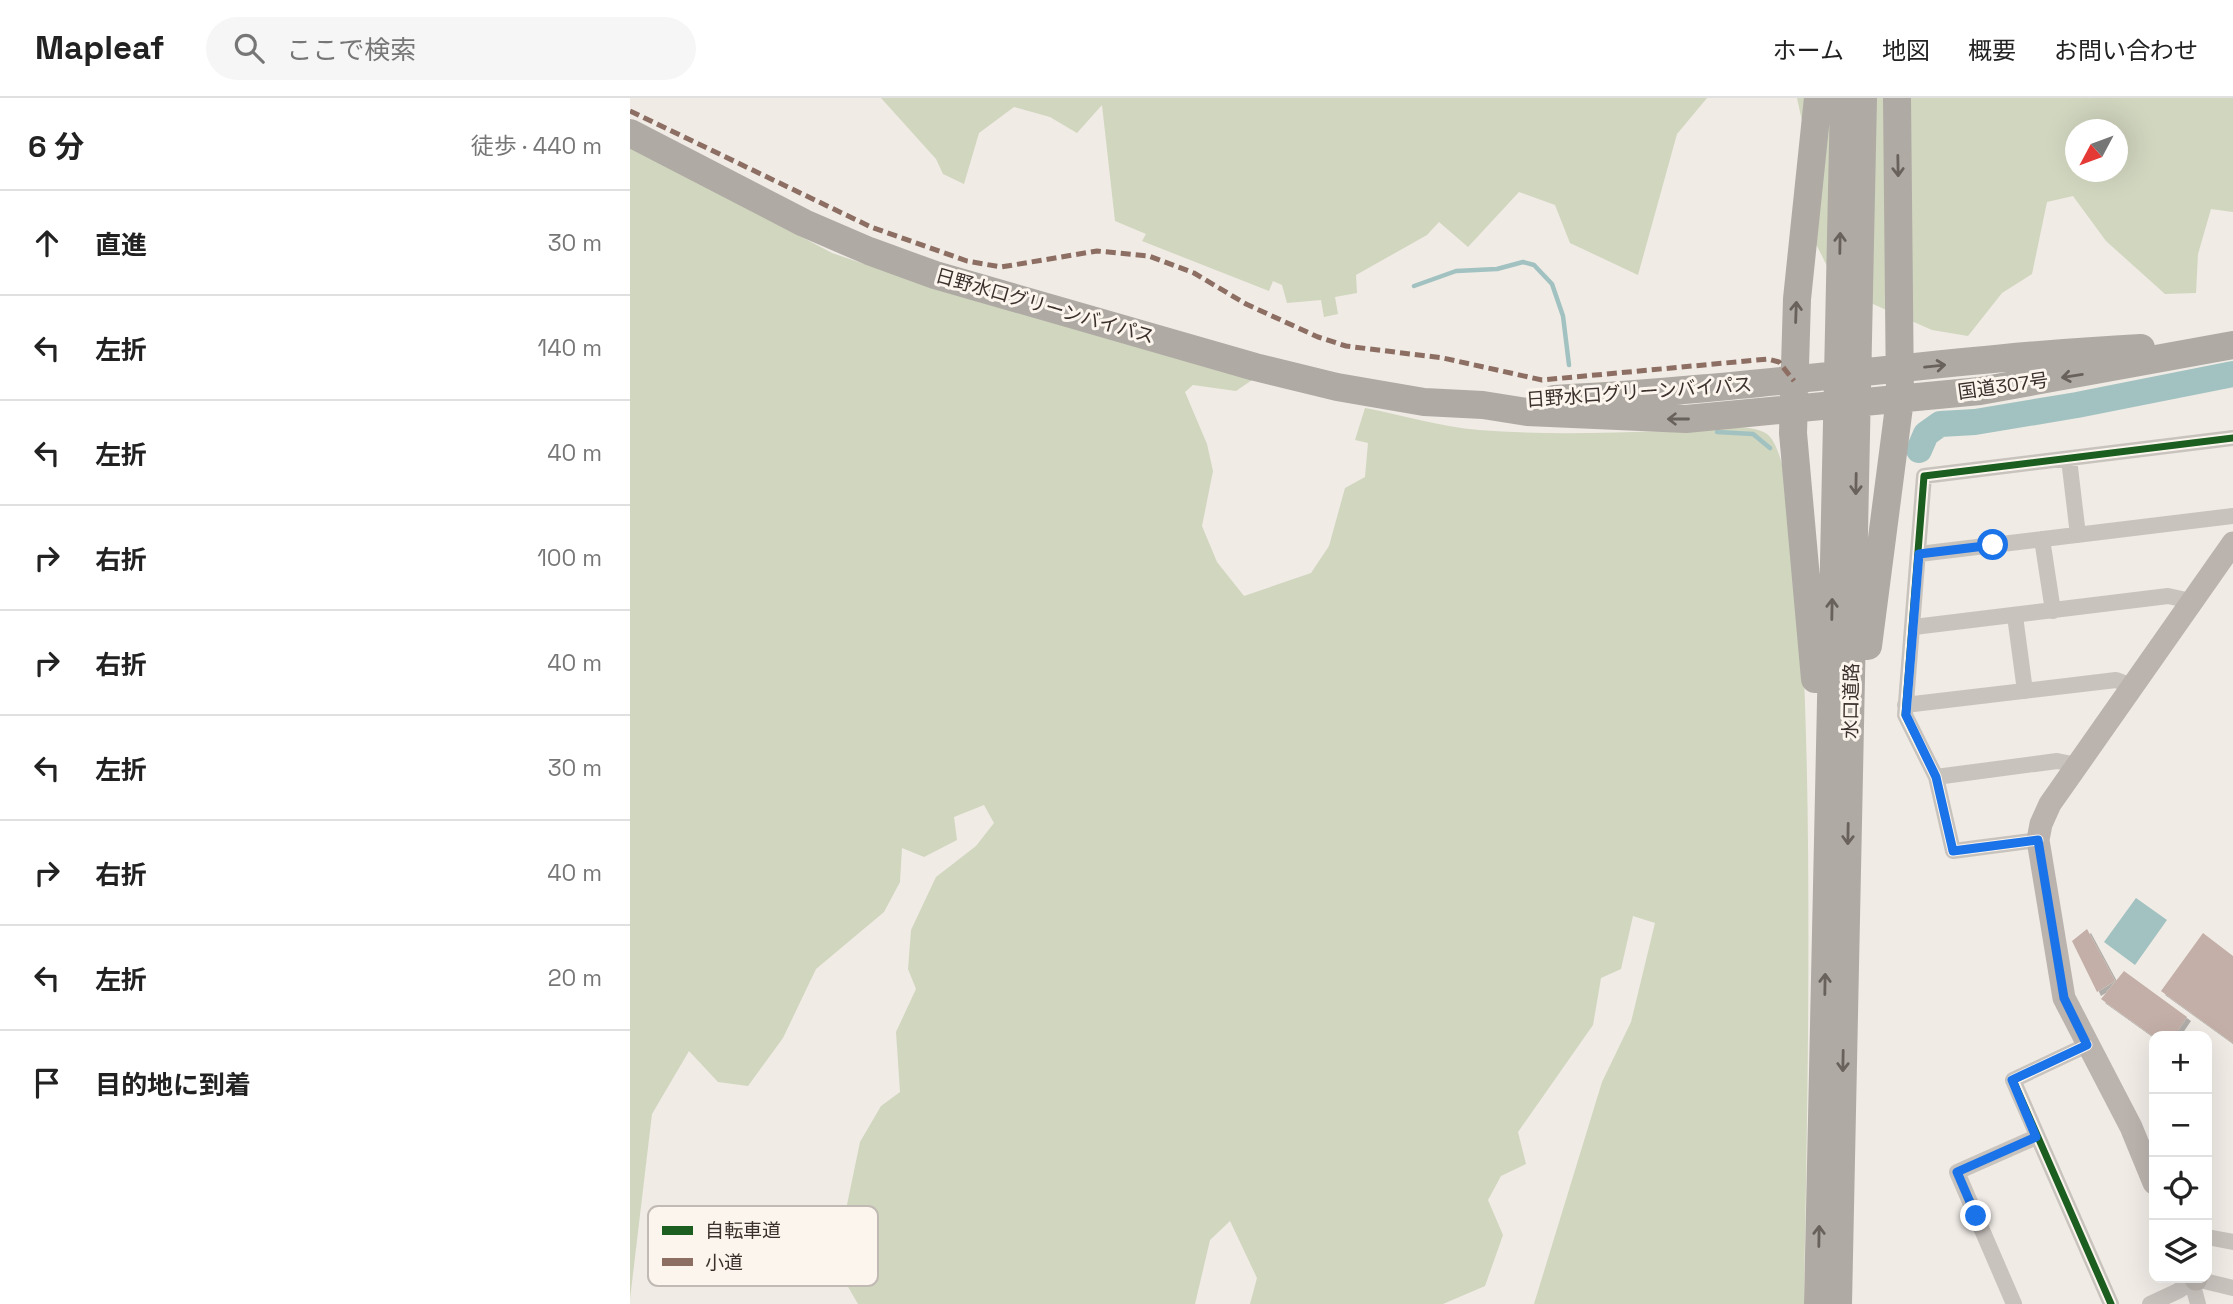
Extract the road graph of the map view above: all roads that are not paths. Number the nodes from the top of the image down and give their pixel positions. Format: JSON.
{"nodes":[{"id":1,"x":1818,"y":98,"type":"edge"},
{"id":2,"x":1844,"y":98,"type":"edge"},
{"id":3,"x":1863,"y":98,"type":"edge"},
{"id":4,"x":1897,"y":98,"type":"edge"},
{"id":5,"x":630,"y":133,"type":"edge"},
{"id":6,"x":2222,"y":346,"type":"edge"},
{"id":7,"x":1847,"y":360,"type":"junction"},
{"id":8,"x":1901,"y":369,"type":"junction"},
{"id":9,"x":1794,"y":394,"type":"junction"},
{"id":10,"x":1900,"y":399,"type":"junction"},
{"id":11,"x":1483,"y":405,"type":"junction"},
{"id":12,"x":1745,"y":413,"type":"junction"},
{"id":13,"x":1847,"y":419,"type":"junction"},
{"id":14,"x":2233,"y":438,"type":"edge"},
{"id":15,"x":1795,"y":458,"type":"junction"},
{"id":16,"x":2069,"y":459,"type":"junction"},
{"id":17,"x":2233,"y":516,"type":"edge"},
{"id":18,"x":2078,"y":535,"type":"junction"},
{"id":19,"x":2042,"y":539,"type":"junction"},
{"id":20,"x":2233,"y":543,"type":"edge"},
{"id":21,"x":1919,"y":554,"type":"junction"},
{"id":22,"x":2191,"y":601,"type":"junction"},
{"id":23,"x":2053,"y":611,"type":"junction"},
{"id":24,"x":2015,"y":616,"type":"junction"},
{"id":25,"x":1914,"y":627,"type":"junction"},
{"id":26,"x":2132,"y":686,"type":"junction"},
{"id":27,"x":2025,"y":691,"type":"junction"},
{"id":28,"x":1905,"y":705,"type":"junction"},
{"id":29,"x":2077,"y":765,"type":"junction"},
{"id":30,"x":1936,"y":777,"type":"junction"},
{"id":31,"x":1849,"y":785,"type":"junction"},
{"id":32,"x":1828,"y":805,"type":"junction"},
{"id":33,"x":2038,"y":840,"type":"junction"},
{"id":34,"x":2087,"y":1045,"type":"junction"},
{"id":35,"x":2036,"y":1137,"type":"junction"},
{"id":36,"x":2149,"y":1171,"type":"edge"},
{"id":37,"x":2212,"y":1238,"type":"edge"},
{"id":38,"x":2233,"y":1242,"type":"edge"},
{"id":39,"x":2188,"y":1283,"type":"edge"},
{"id":40,"x":2195,"y":1283,"type":"edge"},
{"id":41,"x":2210,"y":1283,"type":"edge"},
{"id":42,"x":2233,"y":1289,"type":"edge"},
{"id":43,"x":1818,"y":1304,"type":"edge"},
{"id":44,"x":1838,"y":1304,"type":"edge"},
{"id":45,"x":2014,"y":1304,"type":"edge"},
{"id":46,"x":2111,"y":1304,"type":"edge"},
{"id":47,"x":2150,"y":1304,"type":"edge"},
{"id":48,"x":2198,"y":1304,"type":"edge"}],
"edges":[{"from":9,"to":1,"type":"highway","one_way":true},
{"from":7,"to":2,"type":"highway","name":"水口道路","one_way":true},
{"from":3,"to":7,"type":"highway","name":"水口道路"},
{"from":4,"to":8,"type":"highway","one_way":true},
{"from":5,"to":11,"type":"highway","name":"日野水口グリーンバイパス"},
{"from":8,"to":6,"type":"highway","name":"国道307号","one_way":true},
{"from":6,"to":10,"type":"highway","name":"国道307号","one_way":true},
{"from":7,"to":13,"type":"highway","name":"水口道路"},
{"from":8,"to":9,"type":"highway","name":"国道307号"},
{"from":8,"to":10,"type":"highway"},
{"from":9,"to":10,"type":"highway","name":"国道307号"},
{"from":9,"to":11,"type":"highway","name":"日野水口グリーンバイパス"},
{"from":9,"to":12,"type":"highway","name":"日野水口グリーンバイパス"},
{"from":9,"to":15,"type":"highway"},
{"from":10,"to":31,"type":"highway"},
{"from":12,"to":11,"type":"highway","name":"日野水口グリーンバイパス","one_way":true},
{"from":12,"to":15,"type":"highway"},
{"from":13,"to":31,"type":"highway","name":"水口道路","one_way":true},
{"from":32,"to":13,"type":"highway","name":"水口道路","one_way":true},
{"from":14,"to":16,"type":"street"},
{"from":15,"to":32,"type":"highway"},
{"from":16,"to":18,"type":"street"},
{"from":16,"to":21,"type":"street"},
{"from":17,"to":18,"type":"street"},
{"from":18,"to":19,"type":"street"},
{"from":19,"to":21,"type":"street"},
{"from":19,"to":23,"type":"street"},
{"from":20,"to":22,"type":"street"},
{"from":21,"to":25,"type":"street"},
{"from":22,"to":23,"type":"street"},
{"from":22,"to":26,"type":"street"},
{"from":23,"to":24,"type":"street"},
{"from":24,"to":25,"type":"street"},
{"from":24,"to":27,"type":"street"},
{"from":25,"to":28,"type":"street"},
{"from":26,"to":27,"type":"street"},
{"from":26,"to":29,"type":"street"},
{"from":27,"to":28,"type":"street"},
{"from":28,"to":30,"type":"street"},
{"from":29,"to":30,"type":"street"},
{"from":29,"to":33,"type":"street"},
{"from":30,"to":33,"type":"street"},
{"from":31,"to":44,"type":"highway","name":"水口道路","one_way":true},
{"from":43,"to":32,"type":"highway","name":"水口道路","one_way":true},
{"from":33,"to":34,"type":"street"},
{"from":34,"to":35,"type":"street"},
{"from":34,"to":36,"type":"street"},
{"from":35,"to":45,"type":"street"},
{"from":35,"to":46,"type":"street"},
{"from":37,"to":38,"type":"street"},
{"from":39,"to":47,"type":"street"},
{"from":40,"to":48,"type":"street"},
{"from":41,"to":42,"type":"street"}]}
